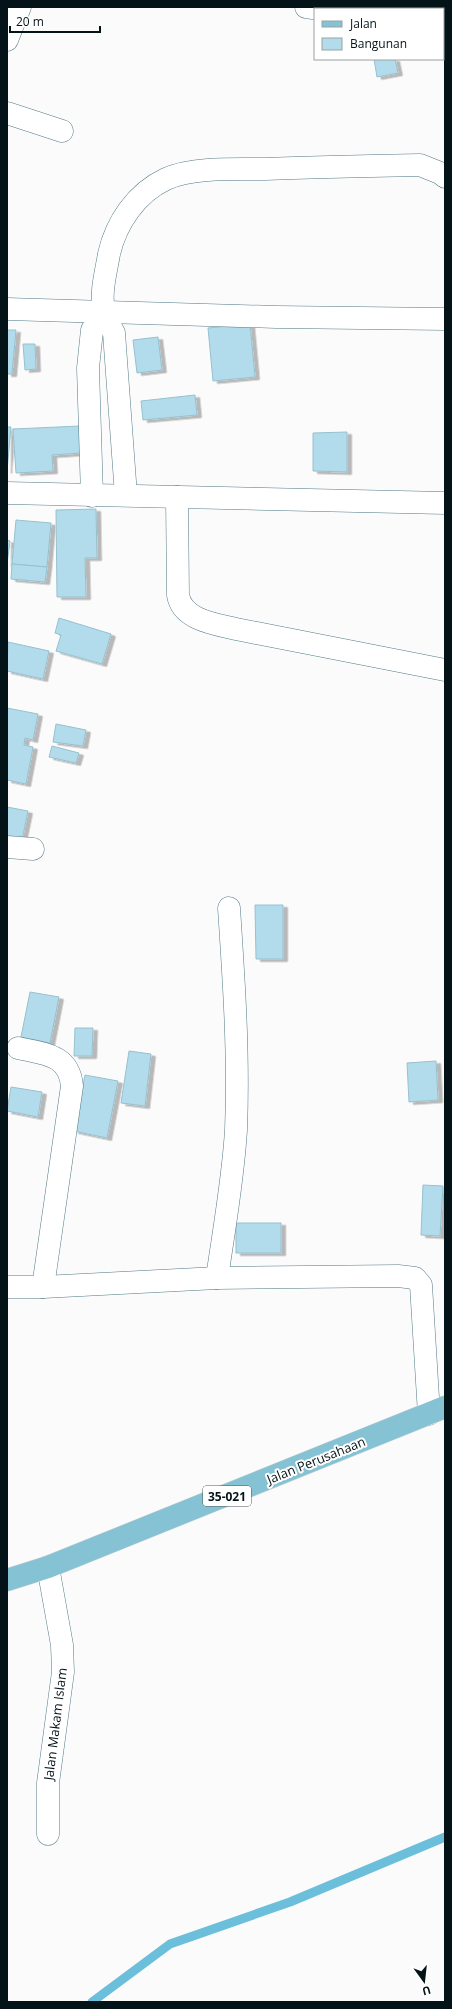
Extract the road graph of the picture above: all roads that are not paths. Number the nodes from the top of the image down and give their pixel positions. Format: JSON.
{"nodes":[{"id":1,"x":20,"y":7,"type":"edge"},
{"id":2,"x":7,"y":40,"type":"edge"},
{"id":3,"x":7,"y":112,"type":"edge"},
{"id":4,"x":62,"y":131,"type":"dead end"},
{"id":5,"x":445,"y":178,"type":"edge"},
{"id":6,"x":7,"y":309,"type":"edge"},
{"id":7,"x":104,"y":312,"type":"junction"},
{"id":8,"x":445,"y":319,"type":"edge"},
{"id":9,"x":7,"y":493,"type":"edge"},
{"id":10,"x":126,"y":495,"type":"junction"},
{"id":11,"x":92,"y":496,"type":"junction"},
{"id":12,"x":177,"y":498,"type":"junction"},
{"id":13,"x":445,"y":503,"type":"edge"},
{"id":14,"x":445,"y":670,"type":"edge"},
{"id":15,"x":7,"y":847,"type":"edge"},
{"id":16,"x":33,"y":849,"type":"dead end"},
{"id":17,"x":230,"y":908,"type":"dead end"},
{"id":18,"x":18,"y":1048,"type":"dead end"},
{"id":19,"x":217,"y":1278,"type":"junction"},
{"id":20,"x":7,"y":1287,"type":"edge"},
{"id":21,"x":43,"y":1287,"type":"junction"},
{"id":22,"x":437,"y":1411,"type":"edge"},
{"id":23,"x":48,"y":1567,"type":"junction"},
{"id":24,"x":7,"y":1580,"type":"edge"},
{"id":25,"x":48,"y":1834,"type":"dead end"}],
"edges":[{"from":1,"to":2,"type":"street"},
{"from":3,"to":4,"type":"street"},
{"from":5,"to":7,"type":"street"},
{"from":6,"to":7,"type":"street"},
{"from":7,"to":8,"type":"street"},
{"from":7,"to":10,"type":"street"},
{"from":7,"to":11,"type":"street"},
{"from":9,"to":11,"type":"street"},
{"from":10,"to":11,"type":"street"},
{"from":10,"to":12,"type":"street"},
{"from":12,"to":13,"type":"street"},
{"from":12,"to":14,"type":"street"},
{"from":15,"to":16,"type":"street"},
{"from":17,"to":19,"type":"street"},
{"from":18,"to":21,"type":"street"},
{"from":19,"to":21,"type":"street"},
{"from":19,"to":22,"type":"street"},
{"from":20,"to":21,"type":"street"},
{"from":22,"to":23,"type":"main road","name":"Jalan Perusahaan","number":"35-021"},
{"from":23,"to":24,"type":"main road","name":"Jalan Perusahaan","number":"35-021"},
{"from":23,"to":25,"type":"street","name":"Jalan Makam Islam"}]}
